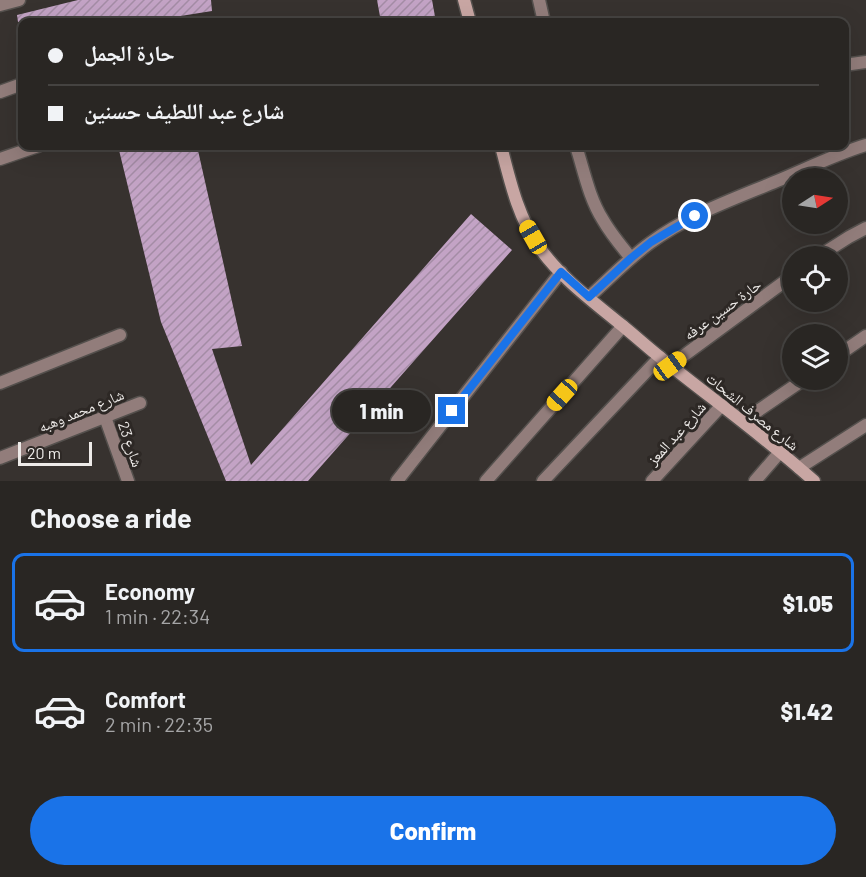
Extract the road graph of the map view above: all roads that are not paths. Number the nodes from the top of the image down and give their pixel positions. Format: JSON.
{"nodes":[{"id":1,"x":19,"y":0,"type":"edge"},
{"id":2,"x":464,"y":0,"type":"edge"},
{"id":3,"x":539,"y":0,"type":"edge"},
{"id":4,"x":0,"y":5,"type":"edge"},
{"id":5,"x":469,"y":18,"type":"edge"},
{"id":6,"x":543,"y":18,"type":"edge"},
{"id":7,"x":866,"y":62,"type":"edge"},
{"id":8,"x":849,"y":64,"type":"edge"},
{"id":9,"x":18,"y":85,"type":"edge"},
{"id":10,"x":0,"y":92,"type":"edge"},
{"id":11,"x":866,"y":145,"type":"edge"},
{"id":12,"x":26,"y":150,"type":"edge"},
{"id":13,"x":502,"y":150,"type":"edge"},
{"id":14,"x":577,"y":150,"type":"edge"},
{"id":15,"x":0,"y":159,"type":"edge"},
{"id":16,"x":866,"y":228,"type":"edge"},
{"id":17,"x":835,"y":246,"type":"edge"},
{"id":18,"x":631,"y":258,"type":"junction"},
{"id":19,"x":561,"y":272,"type":"junction"},
{"id":20,"x":782,"y":283,"type":"edge"},
{"id":21,"x":589,"y":297,"type":"junction"},
{"id":22,"x":623,"y":326,"type":"junction"},
{"id":23,"x":120,"y":335,"type":"dead end"},
{"id":24,"x":866,"y":336,"type":"edge"},
{"id":25,"x":848,"y":348,"type":"edge"},
{"id":26,"x":660,"y":357,"type":"junction"},
{"id":27,"x":670,"y":366,"type":"junction"},
{"id":28,"x":0,"y":383,"type":"edge"},
{"id":29,"x":788,"y":390,"type":"edge"},
{"id":30,"x":140,"y":403,"type":"dead end"},
{"id":31,"x":722,"y":405,"type":"junction"},
{"id":32,"x":105,"y":417,"type":"junction"},
{"id":33,"x":743,"y":421,"type":"junction"},
{"id":34,"x":866,"y":425,"type":"edge"},
{"id":35,"x":780,"y":452,"type":"junction"},
{"id":36,"x":0,"y":458,"type":"edge"},
{"id":37,"x":799,"y":468,"type":"junction"},
{"id":38,"x":128,"y":481,"type":"edge"},
{"id":39,"x":397,"y":481,"type":"edge"},
{"id":40,"x":486,"y":481,"type":"edge"},
{"id":41,"x":543,"y":481,"type":"edge"},
{"id":42,"x":652,"y":481,"type":"edge"},
{"id":43,"x":755,"y":481,"type":"edge"},
{"id":44,"x":814,"y":481,"type":"edge"}],
"edges":[{"from":1,"to":4,"type":"street"},
{"from":2,"to":5,"type":"street"},
{"from":3,"to":6,"type":"street"},
{"from":7,"to":8,"type":"street"},
{"from":9,"to":10,"type":"street"},
{"from":11,"to":18,"type":"street"},
{"from":12,"to":15,"type":"street"},
{"from":13,"to":19,"type":"street","name":"شارع مصرف الشحات"},
{"from":14,"to":18,"type":"street"},
{"from":16,"to":17,"type":"street"},
{"from":18,"to":21,"type":"street"},
{"from":19,"to":21,"type":"street","name":"شارع مصرف الشحات"},
{"from":19,"to":39,"type":"street"},
{"from":20,"to":27,"type":"street","name":"حارة حسين عرفه"},
{"from":21,"to":22,"type":"street","name":"شارع مصرف الشحات"},
{"from":22,"to":26,"type":"street","name":"شارع مصرف الشحات"},
{"from":22,"to":40,"type":"street"},
{"from":23,"to":28,"type":"street"},
{"from":24,"to":25,"type":"street"},
{"from":26,"to":27,"type":"street","name":"شارع مصرف الشحات"},
{"from":26,"to":41,"type":"street"},
{"from":27,"to":31,"type":"street","name":"شارع مصرف الشحات"},
{"from":29,"to":33,"type":"street"},
{"from":30,"to":32,"type":"street","name":"شارع محمد وهبه"},
{"from":31,"to":33,"type":"street","name":"شارع مصرف الشحات"},
{"from":31,"to":42,"type":"street","name":"شارع عبد المعز"},
{"from":32,"to":36,"type":"street","name":"شارع محمد وهبه"},
{"from":32,"to":38,"type":"street","name":"شارع 23"},
{"from":33,"to":35,"type":"street","name":"شارع مصرف الشحات"},
{"from":34,"to":37,"type":"street"},
{"from":35,"to":37,"type":"street","name":"شارع مصرف الشحات"},
{"from":35,"to":43,"type":"street"},
{"from":37,"to":44,"type":"street","name":"شارع مصرف الشحات"}]}
